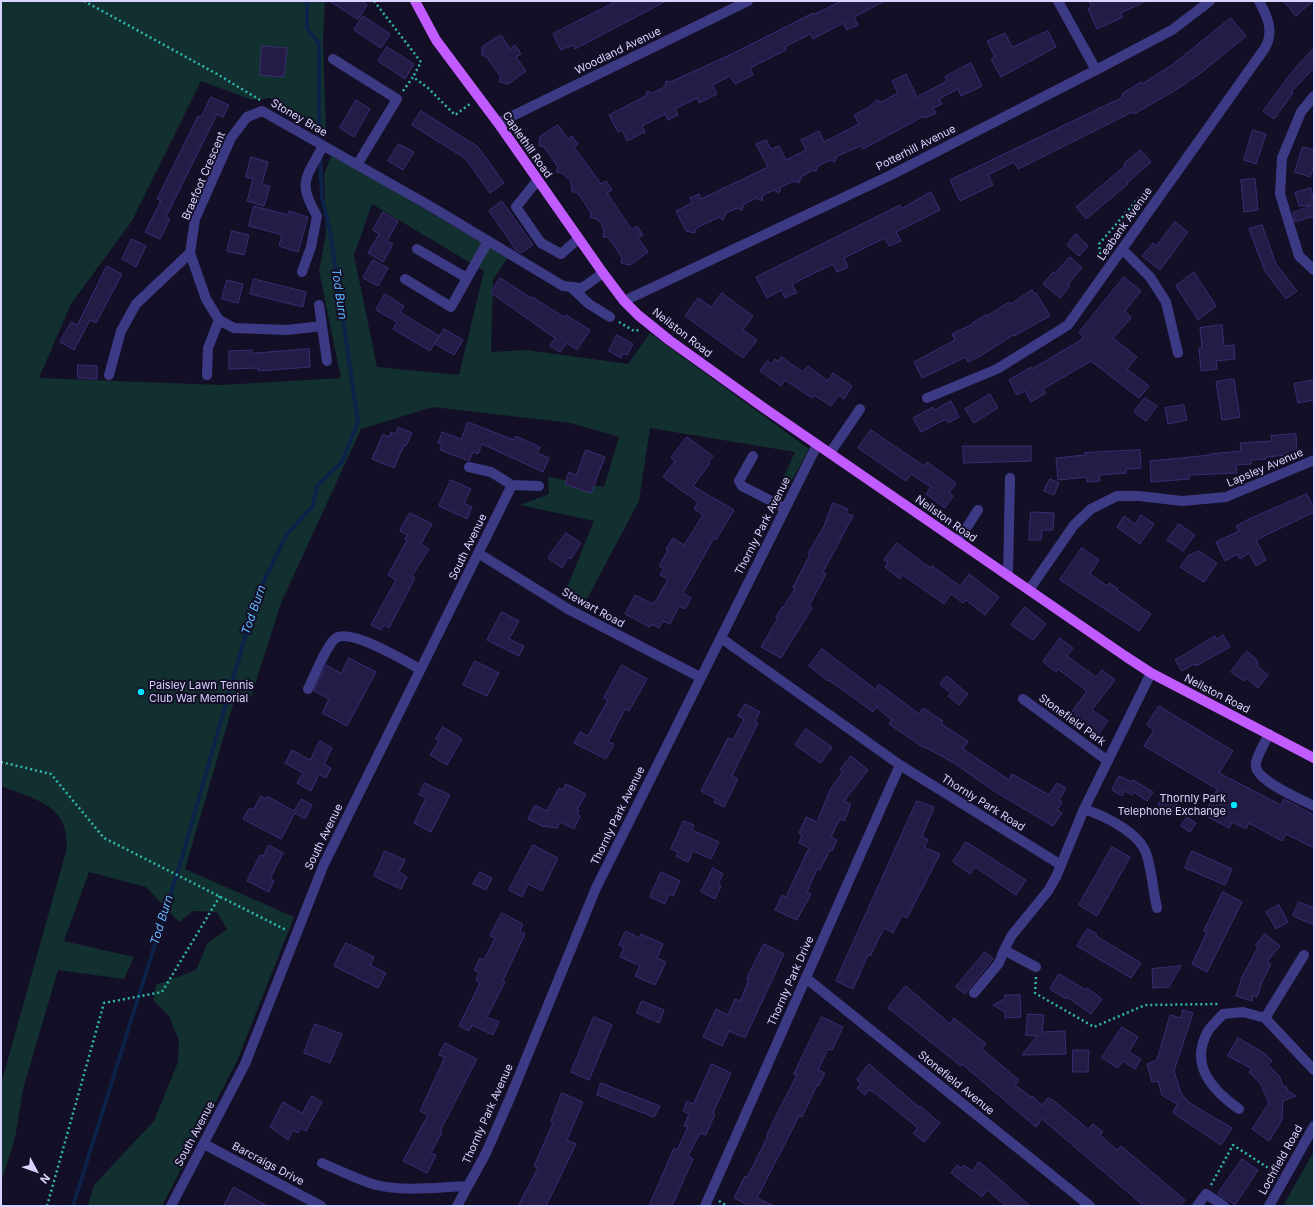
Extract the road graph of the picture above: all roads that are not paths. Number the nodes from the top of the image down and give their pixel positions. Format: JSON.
{"nodes":[{"id":1,"x":415,"y":1,"type":"edge"},
{"id":2,"x":748,"y":1,"type":"edge"},
{"id":3,"x":1058,"y":1,"type":"edge"},
{"id":4,"x":1210,"y":1,"type":"edge"},
{"id":5,"x":1259,"y":1,"type":"edge"},
{"id":6,"x":333,"y":59,"type":"dead end"},
{"id":7,"x":1096,"y":70,"type":"junction"},
{"id":8,"x":1314,"y":96,"type":"edge"},
{"id":9,"x":262,"y":111,"type":"joint"},
{"id":10,"x":498,"y":123,"type":"junction"},
{"id":11,"x":323,"y":146,"type":"junction"},
{"id":12,"x":357,"y":165,"type":"junction"},
{"id":13,"x":537,"y":180,"type":"junction"},
{"id":14,"x":578,"y":239,"type":"junction"},
{"id":15,"x":488,"y":241,"type":"junction"},
{"id":16,"x":417,"y":249,"type":"dead end"},
{"id":17,"x":1123,"y":250,"type":"junction"},
{"id":18,"x":190,"y":253,"type":"junction"},
{"id":19,"x":1314,"y":270,"type":"edge"},
{"id":20,"x":302,"y":272,"type":"dead end"},
{"id":21,"x":602,"y":273,"type":"junction"},
{"id":22,"x":467,"y":278,"type":"junction"},
{"id":23,"x":405,"y":279,"type":"dead end"},
{"id":24,"x":572,"y":288,"type":"junction"},
{"id":25,"x":624,"y":301,"type":"junction"},
{"id":26,"x":320,"y":305,"type":"dead end"},
{"id":27,"x":610,"y":317,"type":"road end"},
{"id":28,"x":219,"y":320,"type":"junction"},
{"id":29,"x":322,"y":326,"type":"junction"},
{"id":30,"x":1178,"y":353,"type":"dead end"},
{"id":31,"x":326,"y":361,"type":"dead end"},
{"id":32,"x":109,"y":375,"type":"dead end"},
{"id":33,"x":207,"y":375,"type":"dead end"},
{"id":34,"x":927,"y":398,"type":"dead end"},
{"id":35,"x":860,"y":409,"type":"dead end"},
{"id":36,"x":817,"y":445,"type":"junction"},
{"id":37,"x":830,"y":453,"type":"junction"},
{"id":38,"x":752,"y":456,"type":"dead end"},
{"id":39,"x":1314,"y":460,"type":"edge"},
{"id":40,"x":469,"y":467,"type":"dead end"},
{"id":41,"x":1010,"y":478,"type":"dead end"},
{"id":42,"x":512,"y":484,"type":"junction"},
{"id":43,"x":539,"y":486,"type":"dead end"},
{"id":44,"x":785,"y":508,"type":"junction"},
{"id":45,"x":978,"y":510,"type":"dead end"},
{"id":46,"x":958,"y":541,"type":"junction"},
{"id":47,"x":478,"y":553,"type":"junction"},
{"id":48,"x":1008,"y":575,"type":"junction"},
{"id":49,"x":1029,"y":590,"type":"junction"},
{"id":50,"x":721,"y":638,"type":"junction"},
{"id":51,"x":420,"y":669,"type":"junction"},
{"id":52,"x":1151,"y":673,"type":"junction"},
{"id":53,"x":700,"y":677,"type":"junction"},
{"id":54,"x":308,"y":689,"type":"dead end"},
{"id":55,"x":1023,"y":699,"type":"dead end"},
{"id":56,"x":1269,"y":734,"type":"junction"},
{"id":57,"x":1314,"y":758,"type":"edge"},
{"id":58,"x":1108,"y":761,"type":"junction"},
{"id":59,"x":900,"y":765,"type":"junction"},
{"id":60,"x":1314,"y":806,"type":"edge"},
{"id":61,"x":1084,"y":809,"type":"junction"},
{"id":62,"x":1061,"y":865,"type":"junction"},
{"id":63,"x":1156,"y":908,"type":"dead end"},
{"id":64,"x":1004,"y":950,"type":"junction"},
{"id":65,"x":1304,"y":955,"type":"dead end"},
{"id":66,"x":1036,"y":967,"type":"road end"},
{"id":67,"x":806,"y":978,"type":"junction"},
{"id":68,"x":974,"y":993,"type":"dead end"},
{"id":69,"x":1266,"y":1018,"type":"junction"},
{"id":70,"x":1314,"y":1070,"type":"edge"},
{"id":71,"x":1239,"y":1109,"type":"dead end"},
{"id":72,"x":1314,"y":1126,"type":"edge"},
{"id":73,"x":204,"y":1144,"type":"junction"},
{"id":74,"x":322,"y":1163,"type":"dead end"},
{"id":75,"x":468,"y":1186,"type":"junction"},
{"id":76,"x":171,"y":1206,"type":"edge"},
{"id":77,"x":321,"y":1206,"type":"edge"},
{"id":78,"x":457,"y":1206,"type":"edge"},
{"id":79,"x":705,"y":1206,"type":"edge"},
{"id":80,"x":1090,"y":1206,"type":"edge"},
{"id":81,"x":1197,"y":1206,"type":"edge"},
{"id":82,"x":1224,"y":1206,"type":"edge"},
{"id":83,"x":1269,"y":1206,"type":"edge"}],
"edges":[{"from":1,"to":10,"type":"main road","name":"Caplethill Road"},
{"from":2,"to":10,"type":"street","name":"Woodland Avenue"},
{"from":3,"to":7,"type":"street"},
{"from":4,"to":7,"type":"street","name":"Potterhill Avenue"},
{"from":5,"to":17,"type":"street","name":"Leabank Avenue"},
{"from":6,"to":12,"type":"street"},
{"from":7,"to":25,"type":"street","name":"Potterhill Avenue"},
{"from":8,"to":19,"type":"street"},
{"from":9,"to":11,"type":"street","name":"Stoney Brae"},
{"from":9,"to":18,"type":"street","name":"Braefoot Crescent"},
{"from":10,"to":13,"type":"main road","name":"Caplethill Road"},
{"from":11,"to":12,"type":"street","name":"Stoney Brae"},
{"from":11,"to":20,"type":"street"},
{"from":12,"to":15,"type":"street","name":"Stoney Brae"},
{"from":13,"to":14,"type":"main road","name":"Caplethill Road"},
{"from":13,"to":14,"type":"street"},
{"from":14,"to":21,"type":"main road","name":"Caplethill Road"},
{"from":15,"to":22,"type":"street"},
{"from":15,"to":24,"type":"street","name":"Stoney Brae"},
{"from":16,"to":22,"type":"street"},
{"from":17,"to":30,"type":"street"},
{"from":17,"to":34,"type":"street","name":"Leabank Avenue"},
{"from":18,"to":28,"type":"street","name":"Braefoot Crescent"},
{"from":18,"to":32,"type":"street"},
{"from":21,"to":24,"type":"street"},
{"from":21,"to":25,"type":"main road","name":"Caplethill Road"},
{"from":22,"to":23,"type":"street"},
{"from":24,"to":27,"type":"street"},
{"from":25,"to":36,"type":"main road","name":"Neilston Road"},
{"from":26,"to":29,"type":"street"},
{"from":28,"to":29,"type":"street"},
{"from":28,"to":33,"type":"street"},
{"from":29,"to":31,"type":"street"},
{"from":35,"to":37,"type":"street"},
{"from":36,"to":37,"type":"main road","name":"Neilston Road"},
{"from":36,"to":44,"type":"street","name":"Thornly Park Avenue"},
{"from":37,"to":46,"type":"main road","name":"Neilston Road"},
{"from":38,"to":44,"type":"street"},
{"from":39,"to":49,"type":"street","name":"Lapsley Avenue"},
{"from":40,"to":42,"type":"street"},
{"from":41,"to":48,"type":"street"},
{"from":42,"to":43,"type":"street"},
{"from":42,"to":47,"type":"street","name":"South Avenue"},
{"from":44,"to":50,"type":"street","name":"Thornly Park Avenue"},
{"from":45,"to":46,"type":"street"},
{"from":46,"to":48,"type":"main road","name":"Neilston Road"},
{"from":47,"to":51,"type":"street","name":"South Avenue"},
{"from":47,"to":53,"type":"street","name":"Stewart Road"},
{"from":48,"to":49,"type":"main road","name":"Neilston Road"},
{"from":49,"to":52,"type":"main road","name":"Neilston Road"},
{"from":50,"to":53,"type":"street","name":"Thornly Park Avenue"},
{"from":50,"to":59,"type":"street","name":"Thornly Park Road"},
{"from":51,"to":54,"type":"street"},
{"from":51,"to":73,"type":"street","name":"South Avenue"},
{"from":52,"to":56,"type":"main road","name":"Neilston Road"},
{"from":52,"to":58,"type":"street"},
{"from":53,"to":75,"type":"street","name":"Thornly Park Avenue"},
{"from":55,"to":58,"type":"street","name":"Stonefield Park"},
{"from":56,"to":57,"type":"main road","name":"Neilston Road"},
{"from":56,"to":60,"type":"street"},
{"from":58,"to":61,"type":"street"},
{"from":59,"to":62,"type":"street","name":"Thornly Park Road"},
{"from":59,"to":67,"type":"street","name":"Thornly Park Drive"},
{"from":61,"to":62,"type":"street"},
{"from":61,"to":63,"type":"street"},
{"from":62,"to":64,"type":"street"},
{"from":64,"to":66,"type":"street"},
{"from":64,"to":68,"type":"street"},
{"from":65,"to":69,"type":"street"},
{"from":67,"to":79,"type":"street","name":"Thornly Park Drive"},
{"from":67,"to":80,"type":"street","name":"Stonefield Avenue"},
{"from":69,"to":70,"type":"street"},
{"from":69,"to":71,"type":"street"},
{"from":72,"to":83,"type":"street","name":"Lochfield Road"},
{"from":73,"to":76,"type":"street","name":"South Avenue"},
{"from":73,"to":77,"type":"street","name":"Barcraigs Drive"},
{"from":74,"to":75,"type":"street"},
{"from":75,"to":78,"type":"street","name":"Thornly Park Avenue"},
{"from":81,"to":82,"type":"street"}]}
